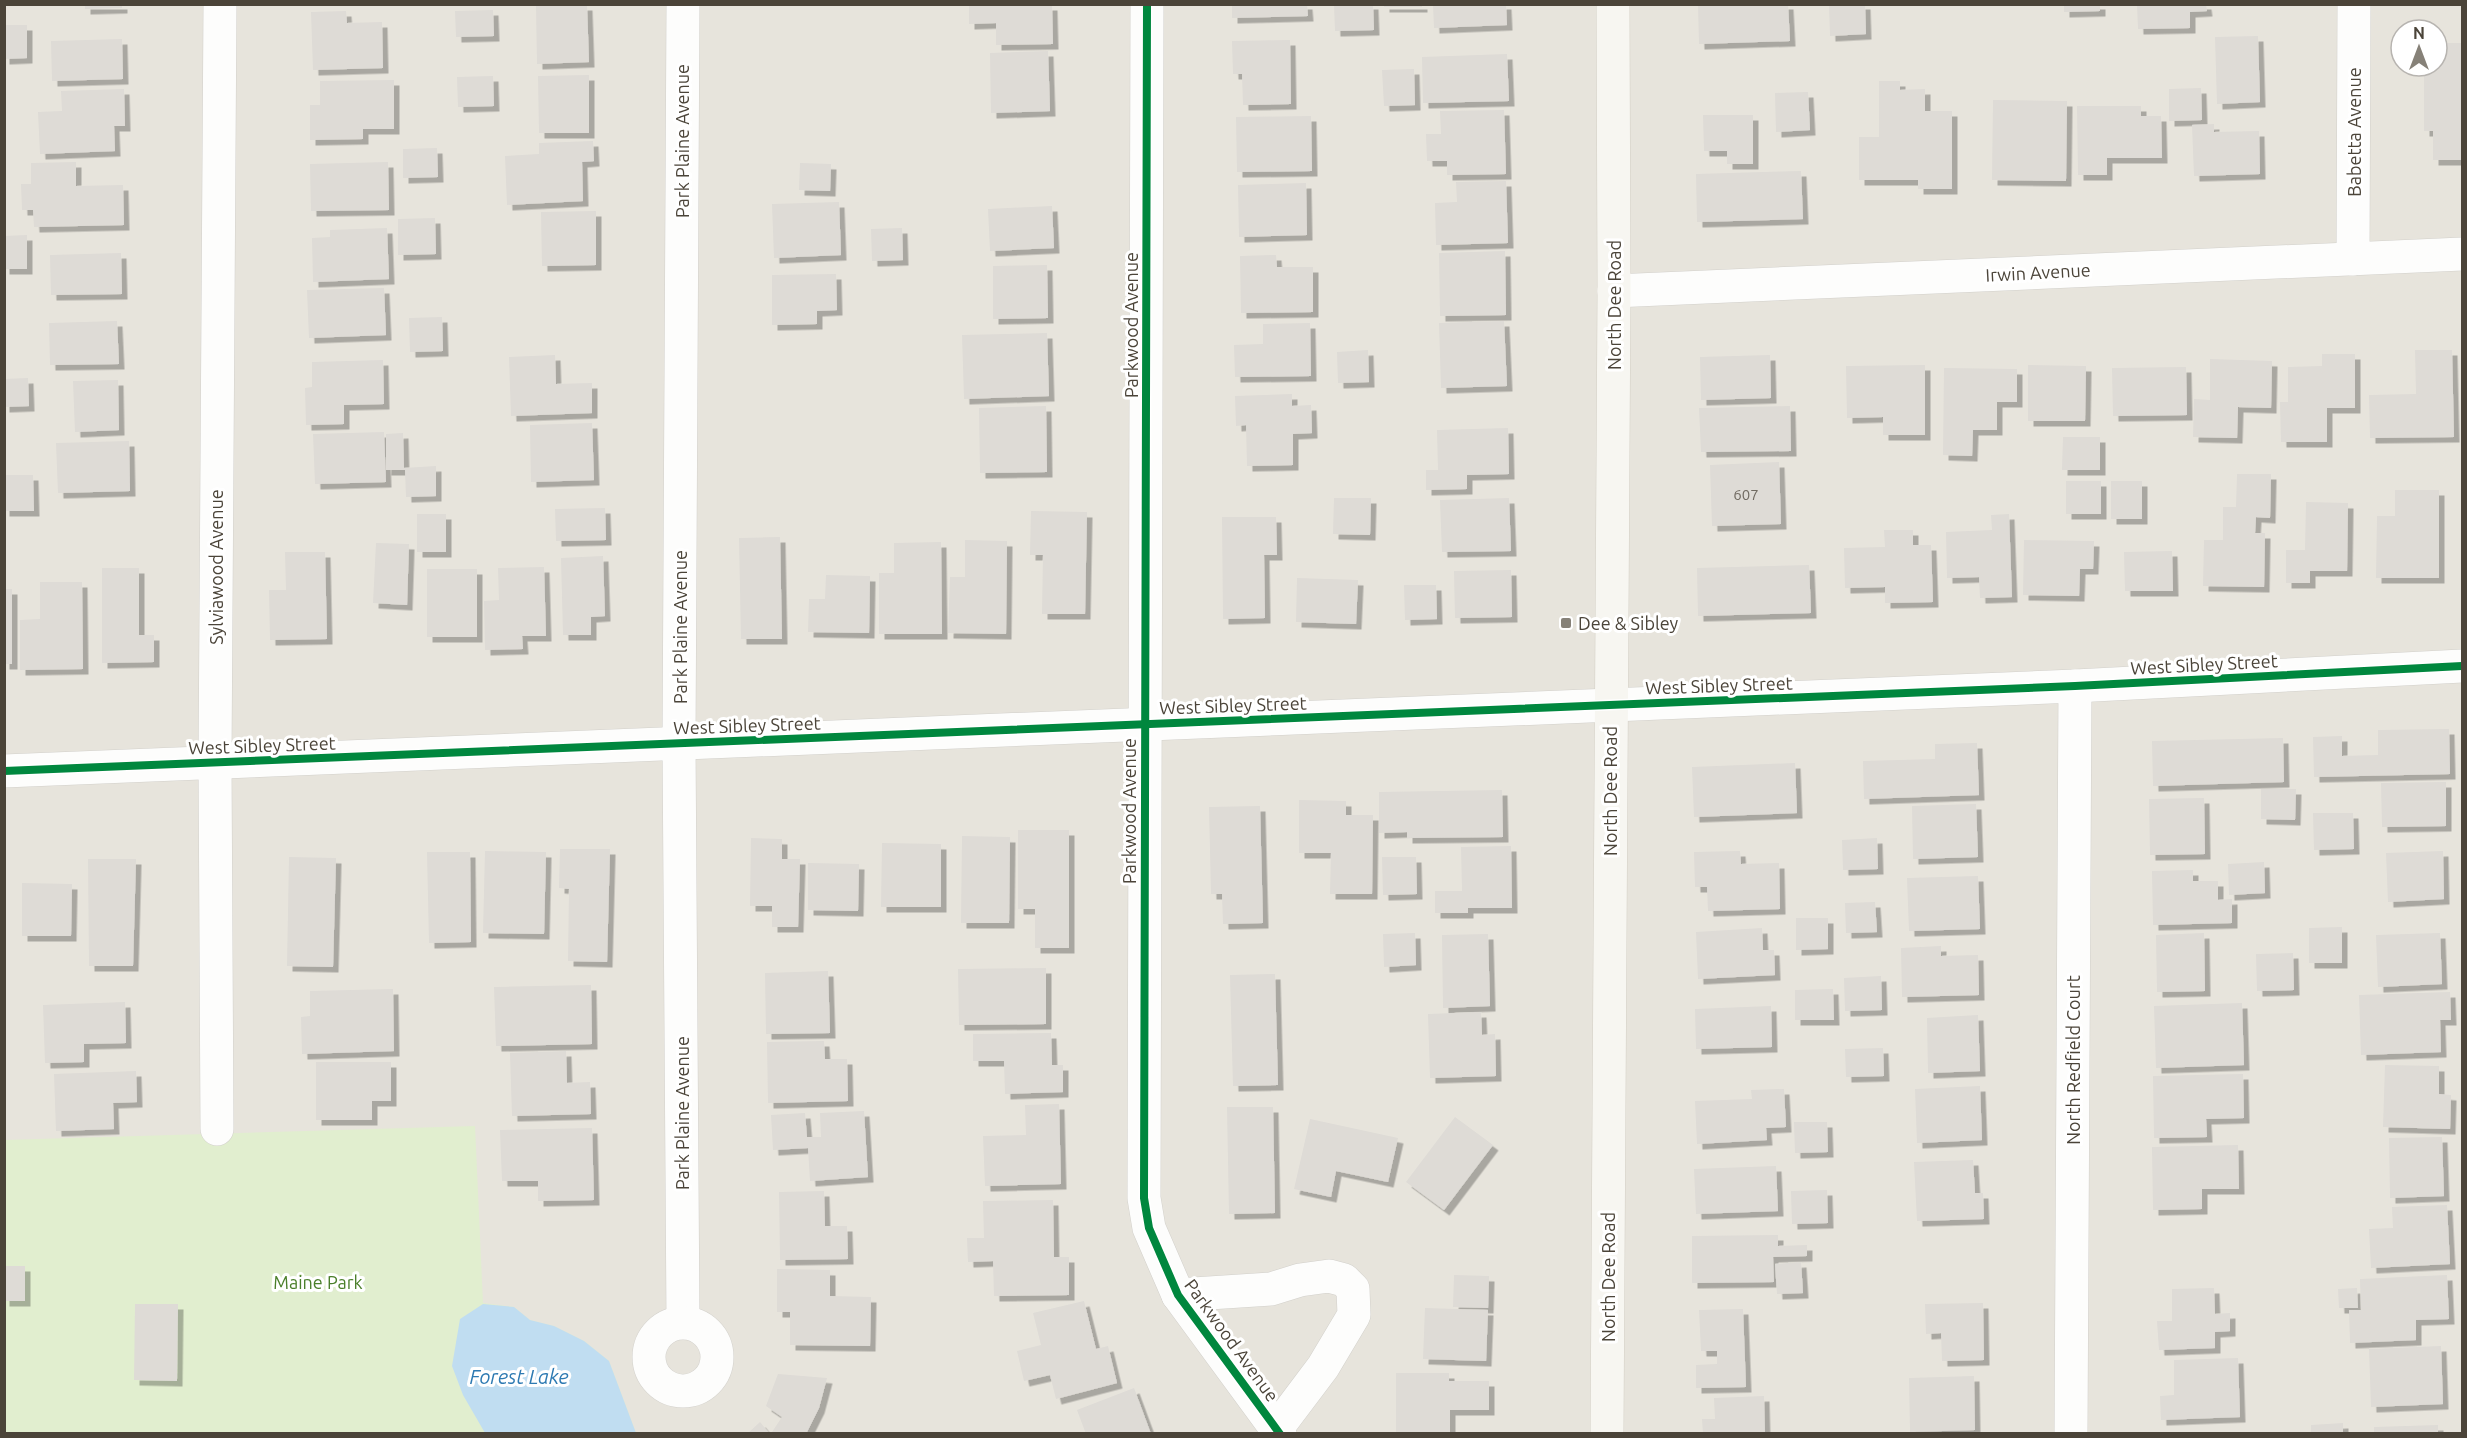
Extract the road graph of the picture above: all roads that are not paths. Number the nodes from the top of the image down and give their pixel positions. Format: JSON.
{"nodes":[{"id":1,"x":220,"y":4,"type":"edge"},
{"id":2,"x":683,"y":4,"type":"edge"},
{"id":3,"x":1147,"y":4,"type":"edge"},
{"id":4,"x":1613,"y":4,"type":"edge"},
{"id":5,"x":2354,"y":4,"type":"edge"},
{"id":6,"x":2463,"y":254,"type":"edge"},
{"id":7,"x":2353,"y":259,"type":"junction"},
{"id":8,"x":1614,"y":291,"type":"junction"},
{"id":9,"x":2463,"y":666,"type":"edge"},
{"id":10,"x":2075,"y":686,"type":"junction"},
{"id":11,"x":1610,"y":704,"type":"junction"},
{"id":12,"x":1144,"y":724,"type":"junction"},
{"id":13,"x":679,"y":743,"type":"junction"},
{"id":14,"x":215,"y":762,"type":"junction"},
{"id":15,"x":4,"y":771,"type":"edge"},
{"id":16,"x":217,"y":1129,"type":"dead end"},
{"id":17,"x":1178,"y":1295,"type":"junction"},
{"id":18,"x":683,"y":1322,"type":"dead end"},
{"id":19,"x":1278,"y":1431,"type":"edge"},
{"id":20,"x":1607,"y":1434,"type":"edge"},
{"id":21,"x":2071,"y":1434,"type":"edge"}],
"edges":[{"from":1,"to":14,"type":"street","name":"Sylviawood Avenue"},
{"from":2,"to":13,"type":"street","name":"Park Plaine Avenue"},
{"from":3,"to":12,"type":"street","name":"Parkwood Avenue"},
{"from":4,"to":8,"type":"main road","name":"North Dee Road"},
{"from":5,"to":7,"type":"street","name":"Babetta Avenue"},
{"from":6,"to":7,"type":"street","name":"Irwin Avenue"},
{"from":7,"to":8,"type":"street","name":"Irwin Avenue"},
{"from":8,"to":11,"type":"main road","name":"North Dee Road"},
{"from":9,"to":10,"type":"street","name":"West Sibley Street"},
{"from":10,"to":11,"type":"street","name":"West Sibley Street"},
{"from":10,"to":21,"type":"street","name":"North Redfield Court"},
{"from":11,"to":12,"type":"street","name":"West Sibley Street"},
{"from":11,"to":20,"type":"main road","name":"North Dee Road"},
{"from":12,"to":13,"type":"street","name":"West Sibley Street"},
{"from":12,"to":17,"type":"street","name":"Parkwood Avenue"},
{"from":13,"to":14,"type":"street","name":"West Sibley Street"},
{"from":13,"to":18,"type":"street","name":"Park Plaine Avenue"},
{"from":14,"to":15,"type":"street","name":"West Sibley Street"},
{"from":14,"to":16,"type":"street","name":"Sylviawood Avenue"},
{"from":17,"to":19,"type":"street","name":"Parkwood Avenue"},
{"from":17,"to":19,"type":"street","name":"Parkwood Avenue"}]}
